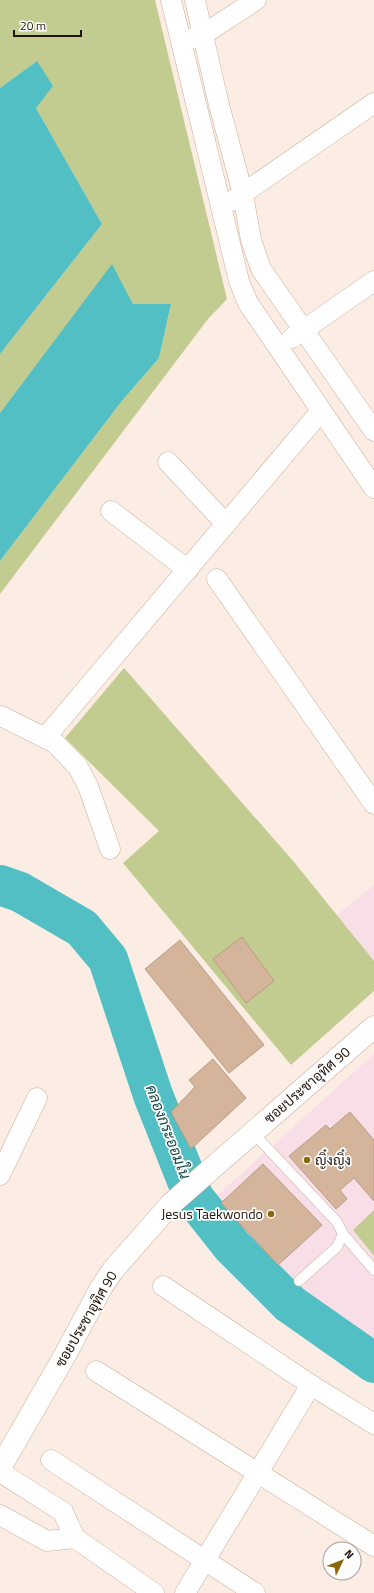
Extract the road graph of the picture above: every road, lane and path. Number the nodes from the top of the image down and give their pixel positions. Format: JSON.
{"nodes":[{"id":1,"x":171,"y":0,"type":"edge"},
{"id":2,"x":195,"y":0,"type":"edge"},
{"id":3,"x":256,"y":0,"type":"edge"},
{"id":4,"x":204,"y":34,"type":"junction"},
{"id":5,"x":181,"y":42,"type":"junction"},
{"id":6,"x":374,"y":103,"type":"edge"},
{"id":7,"x":243,"y":194,"type":"junction"},
{"id":8,"x":221,"y":207,"type":"junction"},
{"id":9,"x":374,"y":281,"type":"edge"},
{"id":10,"x":303,"y":330,"type":"junction"},
{"id":11,"x":280,"y":347,"type":"junction"},
{"id":12,"x":321,"y":411,"type":"junction"},
{"id":13,"x":374,"y":431,"type":"edge"},
{"id":14,"x":168,"y":462,"type":"dead end"},
{"id":15,"x":374,"y":488,"type":"edge"},
{"id":16,"x":111,"y":511,"type":"dead end"},
{"id":17,"x":226,"y":524,"type":"junction"},
{"id":18,"x":188,"y":570,"type":"junction"},
{"id":19,"x":217,"y":579,"type":"dead end"},
{"id":20,"x":1,"y":716,"type":"edge"},
{"id":21,"x":45,"y":738,"type":"junction"},
{"id":22,"x":374,"y":804,"type":"edge"},
{"id":23,"x":110,"y":849,"type":"dead end"},
{"id":24,"x":374,"y":1027,"type":"edge"},
{"id":25,"x":37,"y":1098,"type":"dead end"},
{"id":26,"x":253,"y":1133,"type":"junction"},
{"id":27,"x":0,"y":1175,"type":"edge"},
{"id":28,"x":343,"y":1234,"type":"junction"},
{"id":29,"x":374,"y":1270,"type":"edge"},
{"id":30,"x":299,"y":1281,"type":"dead end"},
{"id":31,"x":163,"y":1286,"type":"dead end"},
{"id":32,"x":96,"y":1371,"type":"dead end"},
{"id":33,"x":311,"y":1385,"type":"junction"},
{"id":34,"x":374,"y":1424,"type":"edge"},
{"id":35,"x":51,"y":1460,"type":"dead end"},
{"id":36,"x":0,"y":1468,"type":"edge"},
{"id":37,"x":0,"y":1472,"type":"edge"},
{"id":38,"x":258,"y":1473,"type":"junction"},
{"id":39,"x":0,"y":1514,"type":"edge"},
{"id":40,"x":75,"y":1538,"type":"junction"},
{"id":41,"x":374,"y":1546,"type":"edge"},
{"id":42,"x":204,"y":1560,"type":"junction"},
{"id":43,"x":154,"y":1593,"type":"edge"},
{"id":44,"x":163,"y":1593,"type":"edge"},
{"id":45,"x":185,"y":1593,"type":"edge"},
{"id":46,"x":255,"y":1593,"type":"edge"}],
"edges":[{"from":1,"to":5,"type":"street"},
{"from":2,"to":4,"type":"street"},
{"from":3,"to":4,"type":"street"},
{"from":4,"to":5,"type":"street"},
{"from":4,"to":7,"type":"street"},
{"from":5,"to":8,"type":"street"},
{"from":6,"to":7,"type":"street"},
{"from":7,"to":8,"type":"street"},
{"from":7,"to":10,"type":"street"},
{"from":8,"to":11,"type":"street"},
{"from":9,"to":10,"type":"street"},
{"from":10,"to":11,"type":"street"},
{"from":10,"to":13,"type":"street"},
{"from":11,"to":12,"type":"street"},
{"from":12,"to":15,"type":"street"},
{"from":12,"to":17,"type":"street"},
{"from":14,"to":17,"type":"street"},
{"from":16,"to":18,"type":"street"},
{"from":17,"to":18,"type":"street"},
{"from":18,"to":21,"type":"street"},
{"from":19,"to":22,"type":"street"},
{"from":20,"to":21,"type":"street"},
{"from":21,"to":23,"type":"street"},
{"from":24,"to":26,"type":"street","name":"ซอยประชาอุทิศ 90"},
{"from":25,"to":27,"type":"street"},
{"from":26,"to":28,"type":"lane"},
{"from":26,"to":36,"type":"street","name":"ซอยประชาอุทิศ 90"},
{"from":28,"to":29,"type":"lane"},
{"from":28,"to":30,"type":"lane"},
{"from":31,"to":33,"type":"street"},
{"from":32,"to":38,"type":"street"},
{"from":33,"to":34,"type":"street"},
{"from":33,"to":38,"type":"street"},
{"from":35,"to":42,"type":"street"},
{"from":37,"to":40,"type":"street"},
{"from":38,"to":41,"type":"street"},
{"from":38,"to":42,"type":"street"},
{"from":39,"to":40,"type":"street"},
{"from":40,"to":43,"type":"street"},
{"from":42,"to":45,"type":"street"},
{"from":42,"to":46,"type":"street"},
{"from":44,"to":45,"type":"street"}]}
